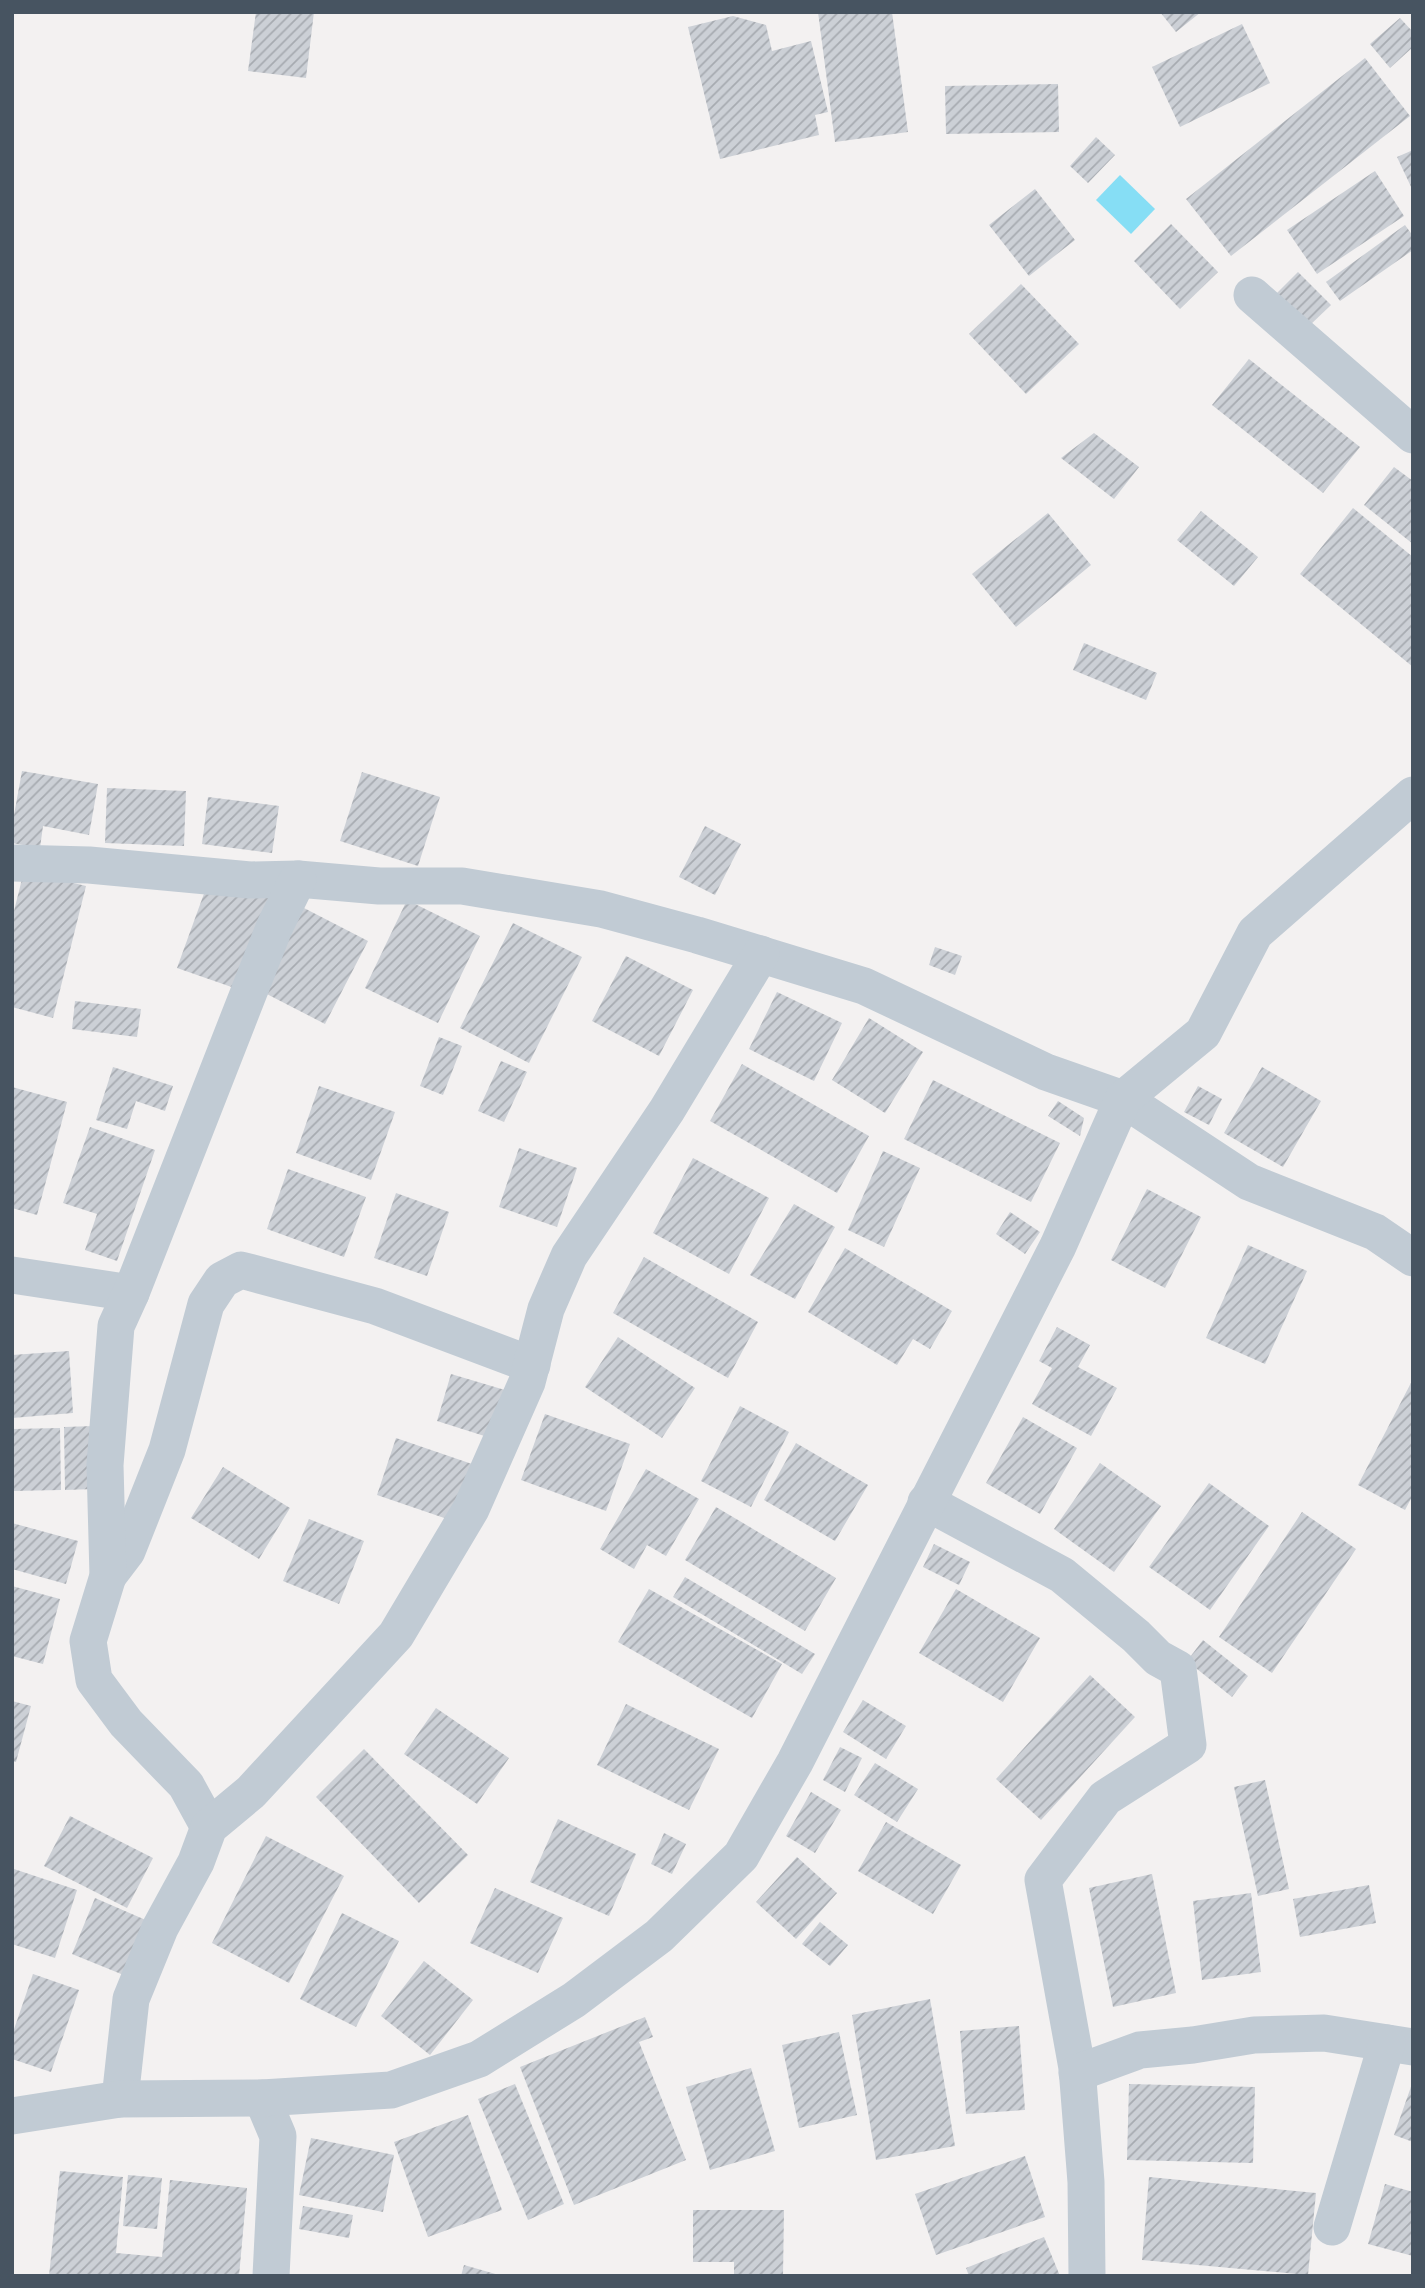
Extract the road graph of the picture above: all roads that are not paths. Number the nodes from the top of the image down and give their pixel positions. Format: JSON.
{"nodes":[{"id":1,"x":1252,"y":295,"type":"dead end"},
{"id":2,"x":1413,"y":436,"type":"edge"},
{"id":3,"x":1413,"y":795,"type":"edge"},
{"id":4,"x":12,"y":863,"type":"edge"},
{"id":5,"x":298,"y":879,"type":"junction"},
{"id":6,"x":761,"y":954,"type":"junction"},
{"id":7,"x":1123,"y":1099,"type":"junction"},
{"id":8,"x":1413,"y":1258,"type":"edge"},
{"id":9,"x":12,"y":1275,"type":"edge"},
{"id":10,"x":131,"y":1293,"type":"junction"},
{"id":11,"x":532,"y":1365,"type":"junction"},
{"id":12,"x":926,"y":1502,"type":"junction"},
{"id":13,"x":108,"y":1576,"type":"junction"},
{"id":14,"x":209,"y":1827,"type":"junction"},
{"id":15,"x":1400,"y":2045,"type":"edge"},
{"id":16,"x":1077,"y":2073,"type":"junction"},
{"id":17,"x":262,"y":2098,"type":"junction"},
{"id":18,"x":120,"y":2099,"type":"junction"},
{"id":19,"x":12,"y":2116,"type":"edge"},
{"id":20,"x":1332,"y":2227,"type":"dead end"},
{"id":21,"x":271,"y":2276,"type":"edge"},
{"id":22,"x":1087,"y":2276,"type":"edge"}],
"edges":[{"from":1,"to":2,"type":"street"},
{"from":3,"to":7,"type":"street"},
{"from":4,"to":5,"type":"street"},
{"from":5,"to":6,"type":"street"},
{"from":5,"to":10,"type":"street"},
{"from":6,"to":7,"type":"street"},
{"from":6,"to":11,"type":"street"},
{"from":7,"to":8,"type":"street"},
{"from":7,"to":12,"type":"street"},
{"from":9,"to":10,"type":"street"},
{"from":10,"to":13,"type":"street"},
{"from":11,"to":13,"type":"street"},
{"from":11,"to":14,"type":"street"},
{"from":12,"to":16,"type":"street"},
{"from":12,"to":17,"type":"street"},
{"from":13,"to":14,"type":"street"},
{"from":14,"to":18,"type":"street"},
{"from":15,"to":16,"type":"street"},
{"from":15,"to":20,"type":"street"},
{"from":16,"to":22,"type":"street"},
{"from":17,"to":18,"type":"street"},
{"from":17,"to":21,"type":"street"},
{"from":18,"to":19,"type":"street"}]}
